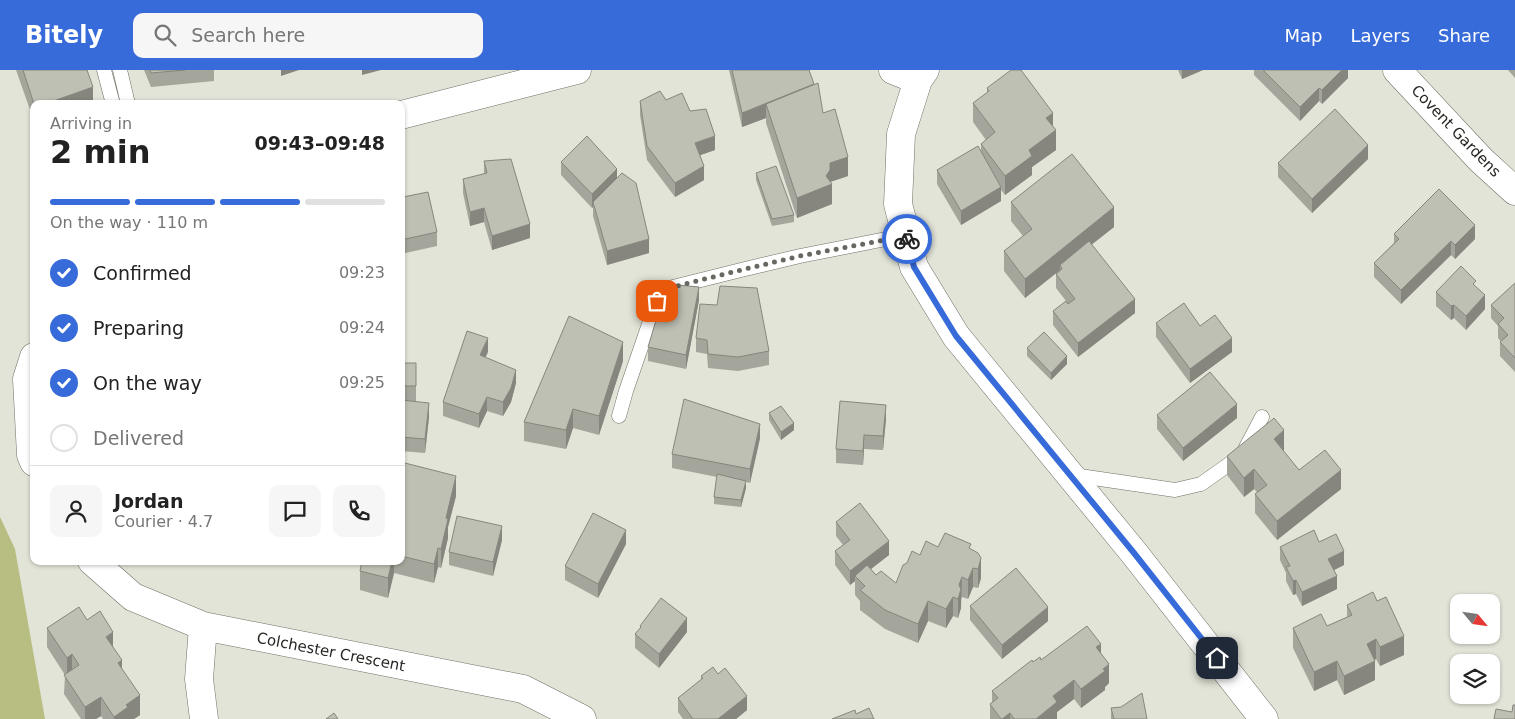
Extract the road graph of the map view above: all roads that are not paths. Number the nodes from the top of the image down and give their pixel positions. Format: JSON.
{"nodes":[{"id":1,"x":104,"y":70,"type":"edge"},
{"id":2,"x":120,"y":70,"type":"edge"},
{"id":3,"x":577,"y":70,"type":"edge"},
{"id":4,"x":893,"y":70,"type":"edge"},
{"id":5,"x":1398,"y":70,"type":"edge"},
{"id":6,"x":922,"y":75,"type":"edge"},
{"id":7,"x":111,"y":100,"type":"edge"},
{"id":8,"x":127,"y":100,"type":"edge"},
{"id":9,"x":405,"y":114,"type":"edge"},
{"id":10,"x":1515,"y":191,"type":"edge"},
{"id":11,"x":906,"y":236,"type":"junction"},
{"id":12,"x":30,"y":370,"type":"edge"},
{"id":13,"x":619,"y":416,"type":"dead end"},
{"id":14,"x":1262,"y":417,"type":"dead end"},
{"id":15,"x":30,"y":436,"type":"edge"},
{"id":16,"x":1070,"y":474,"type":"junction"},
{"id":17,"x":97,"y":565,"type":"edge"},
{"id":18,"x":203,"y":626,"type":"junction"},
{"id":19,"x":204,"y":719,"type":"edge"},
{"id":20,"x":582,"y":719,"type":"edge"},
{"id":21,"x":1264,"y":719,"type":"edge"}],
"edges":[{"from":1,"to":7,"type":"lane"},
{"from":2,"to":8,"type":"lane"},
{"from":3,"to":9,"type":"street"},
{"from":4,"to":6,"type":"street"},
{"from":5,"to":10,"type":"street","name":"Covent Gardens"},
{"from":6,"to":11,"type":"street"},
{"from":11,"to":13,"type":"lane"},
{"from":11,"to":16,"type":"street"},
{"from":12,"to":15,"type":"street"},
{"from":14,"to":16,"type":"lane"},
{"from":16,"to":21,"type":"street"},
{"from":17,"to":18,"type":"street","name":"Colchester Crescent"},
{"from":18,"to":19,"type":"street"},
{"from":18,"to":20,"type":"street","name":"Colchester Crescent"}]}
